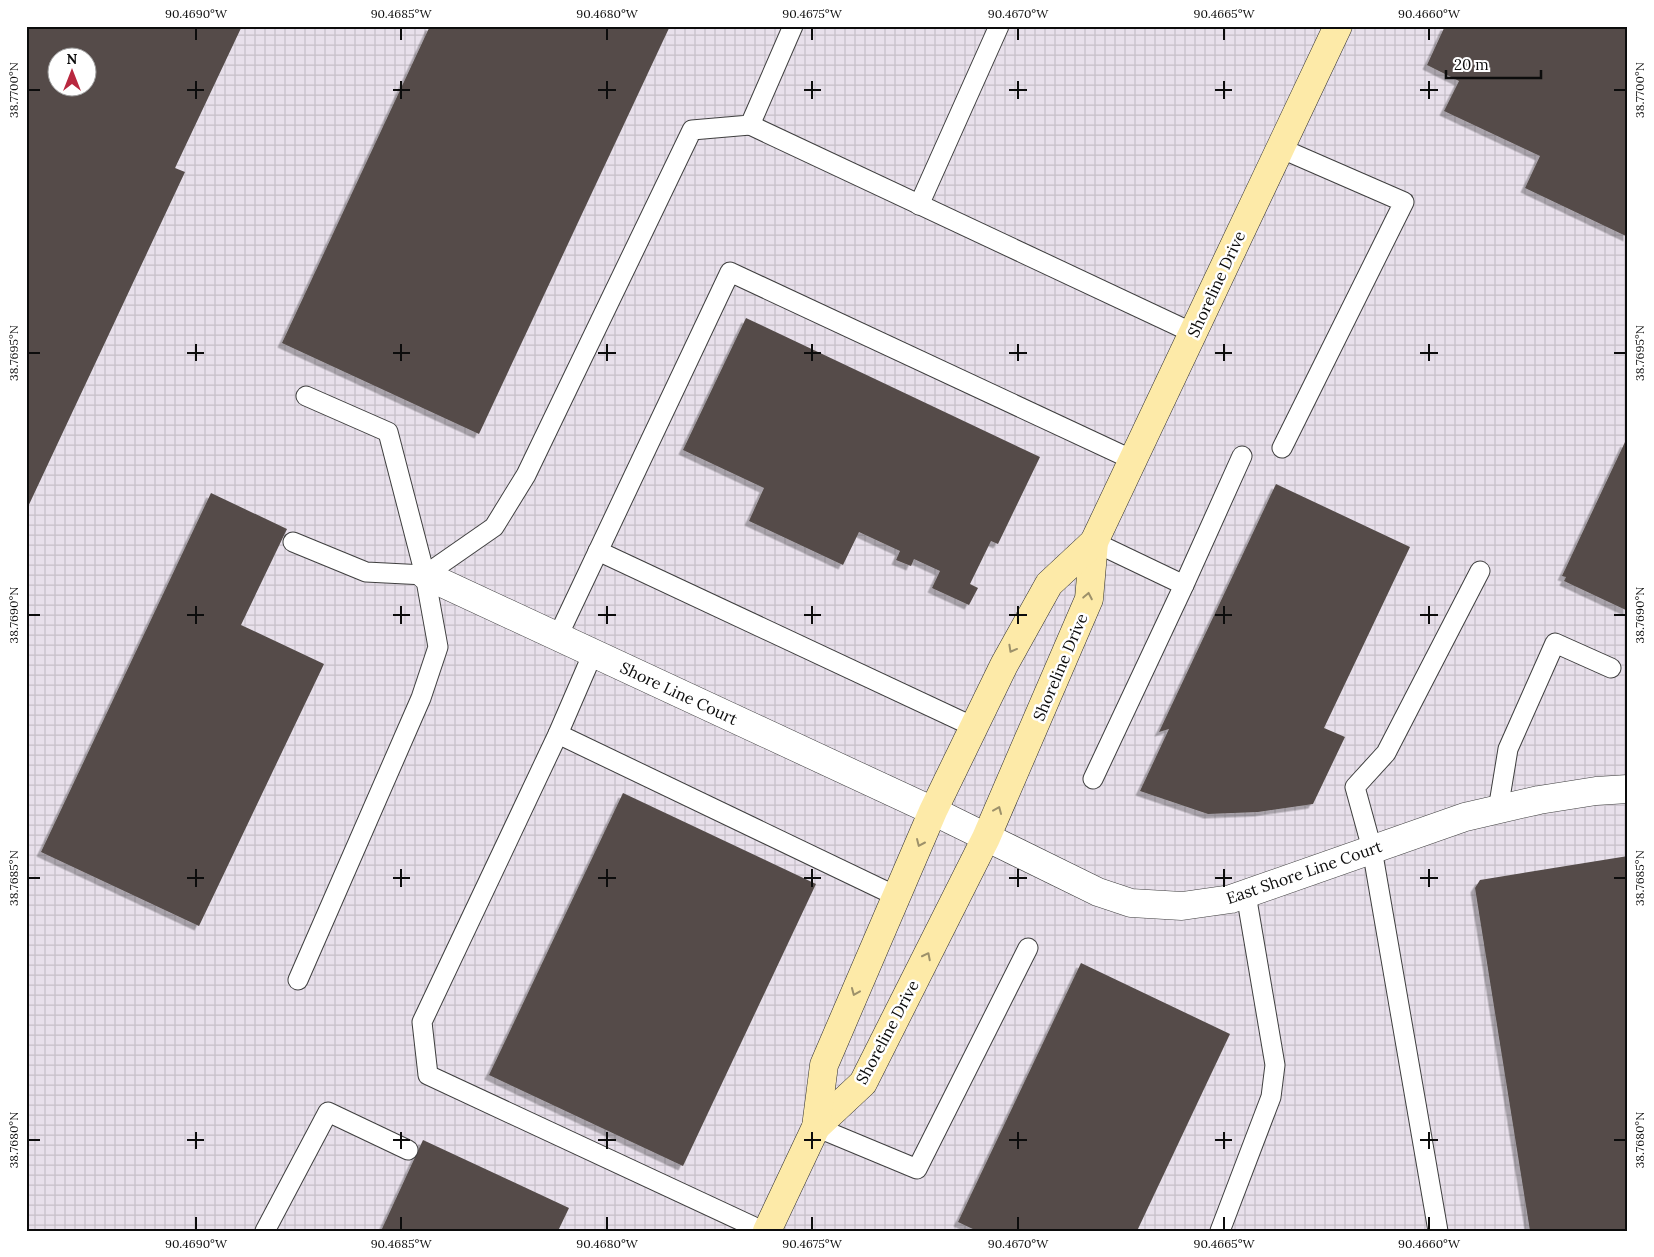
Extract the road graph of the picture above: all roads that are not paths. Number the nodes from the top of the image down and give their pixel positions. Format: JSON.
{"nodes":[{"id":1,"x":793,"y":26,"type":"edge"},
{"id":2,"x":999,"y":26,"type":"edge"},
{"id":3,"x":1338,"y":26,"type":"edge"},
{"id":4,"x":750,"y":125,"type":"junction"},
{"id":5,"x":1280,"y":148,"type":"junction"},
{"id":6,"x":919,"y":204,"type":"junction"},
{"id":7,"x":1193,"y":333,"type":"junction"},
{"id":8,"x":306,"y":396,"type":"dead end"},
{"id":9,"x":1282,"y":448,"type":"dead end"},
{"id":10,"x":1242,"y":456,"type":"dead end"},
{"id":11,"x":1133,"y":460,"type":"junction"},
{"id":12,"x":293,"y":542,"type":"dead end"},
{"id":13,"x":1094,"y":542,"type":"junction"},
{"id":14,"x":598,"y":551,"type":"junction"},
{"id":15,"x":1480,"y":571,"type":"dead end"},
{"id":16,"x":425,"y":575,"type":"junction"},
{"id":17,"x":1184,"y":585,"type":"junction"},
{"id":18,"x":558,"y":636,"type":"junction"},
{"id":19,"x":593,"y":652,"type":"junction"},
{"id":20,"x":1611,"y":668,"type":"dead end"},
{"id":21,"x":974,"y":726,"type":"junction"},
{"id":22,"x":558,"y":734,"type":"junction"},
{"id":23,"x":1093,"y":779,"type":"dead end"},
{"id":24,"x":1628,"y":789,"type":"edge"},
{"id":25,"x":1498,"y":810,"type":"junction"},
{"id":26,"x":933,"y":811,"type":"junction"},
{"id":27,"x":986,"y":838,"type":"junction"},
{"id":28,"x":1372,"y":850,"type":"junction"},
{"id":29,"x":1246,"y":894,"type":"junction"},
{"id":30,"x":896,"y":896,"type":"junction"},
{"id":31,"x":1028,"y":948,"type":"dead end"},
{"id":32,"x":298,"y":980,"type":"dead end"},
{"id":33,"x":816,"y":1127,"type":"junction"},
{"id":34,"x":408,"y":1150,"type":"dead end"},
{"id":35,"x":265,"y":1231,"type":"edge"},
{"id":36,"x":763,"y":1231,"type":"edge"},
{"id":37,"x":767,"y":1231,"type":"edge"},
{"id":38,"x":1220,"y":1231,"type":"edge"},
{"id":39,"x":1438,"y":1231,"type":"edge"}],
"edges":[{"from":1,"to":4,"type":"lane"},
{"from":2,"to":6,"type":"lane"},
{"from":3,"to":5,"type":"street","name":"Shoreline Drive"},
{"from":4,"to":6,"type":"lane"},
{"from":4,"to":16,"type":"lane"},
{"from":5,"to":7,"type":"street","name":"Shoreline Drive"},
{"from":5,"to":9,"type":"lane"},
{"from":6,"to":7,"type":"lane"},
{"from":7,"to":11,"type":"street","name":"Shoreline Drive"},
{"from":8,"to":16,"type":"lane"},
{"from":10,"to":17,"type":"lane"},
{"from":11,"to":13,"type":"street","name":"Shoreline Drive"},
{"from":11,"to":14,"type":"lane"},
{"from":12,"to":16,"type":"lane"},
{"from":13,"to":17,"type":"lane"},
{"from":13,"to":21,"type":"street","name":"Shoreline Drive","one_way":true},
{"from":27,"to":13,"type":"street","name":"Shoreline Drive","one_way":true},
{"from":14,"to":18,"type":"lane"},
{"from":14,"to":21,"type":"lane"},
{"from":15,"to":28,"type":"lane"},
{"from":16,"to":18,"type":"street","name":"Shore Line Court"},
{"from":16,"to":32,"type":"lane"},
{"from":17,"to":23,"type":"lane"},
{"from":18,"to":19,"type":"street","name":"Shore Line Court"},
{"from":19,"to":22,"type":"lane"},
{"from":19,"to":26,"type":"street","name":"Shore Line Court"},
{"from":20,"to":25,"type":"lane"},
{"from":21,"to":26,"type":"street","name":"Shoreline Drive"},
{"from":22,"to":30,"type":"lane"},
{"from":22,"to":36,"type":"lane"},
{"from":24,"to":25,"type":"street","name":"East Shore Line Court"},
{"from":25,"to":28,"type":"street","name":"East Shore Line Court"},
{"from":26,"to":27,"type":"street","name":"East Shore Line Court"},
{"from":26,"to":30,"type":"street","name":"Shoreline Drive","one_way":true},
{"from":27,"to":29,"type":"street","name":"East Shore Line Court"},
{"from":33,"to":27,"type":"street","name":"Shoreline Drive","one_way":true},
{"from":28,"to":29,"type":"street","name":"East Shore Line Court"},
{"from":28,"to":39,"type":"lane"},
{"from":29,"to":38,"type":"lane"},
{"from":30,"to":33,"type":"street","name":"Shoreline Drive","one_way":true},
{"from":31,"to":33,"type":"lane"},
{"from":33,"to":37,"type":"street"},
{"from":34,"to":35,"type":"lane"}]}
